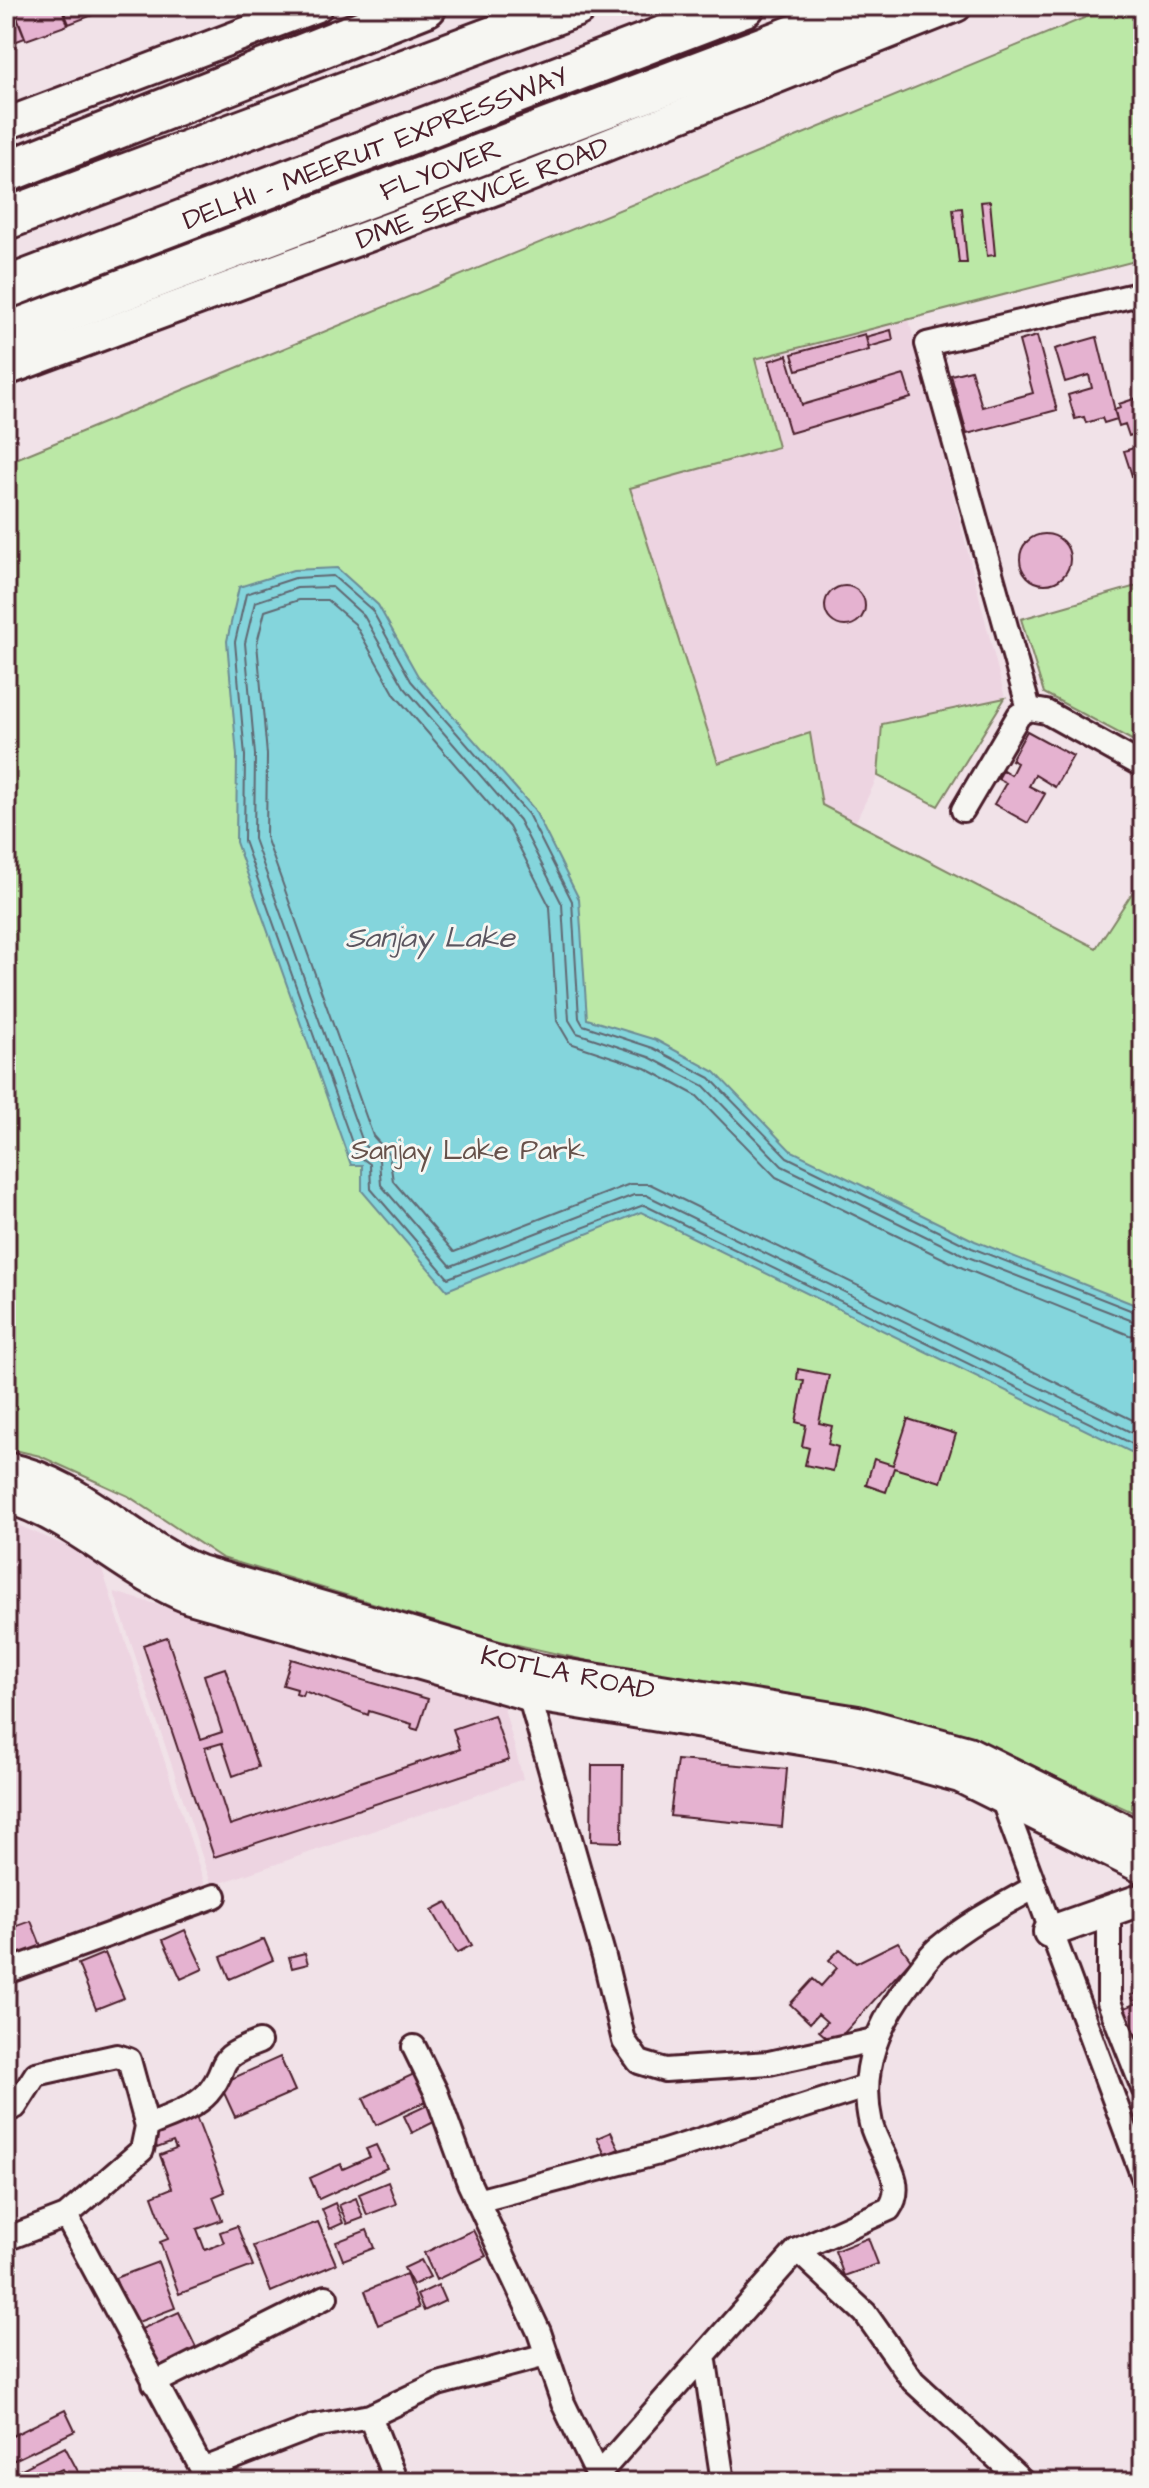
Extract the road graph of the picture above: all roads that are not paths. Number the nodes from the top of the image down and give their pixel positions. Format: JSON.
{"nodes":[{"id":1,"x":317,"y":6,"type":"edge"},
{"id":2,"x":426,"y":6,"type":"edge"},
{"id":3,"x":576,"y":6,"type":"edge"},
{"id":4,"x":744,"y":6,"type":"edge"},
{"id":5,"x":873,"y":6,"type":"edge"},
{"id":6,"x":956,"y":6,"type":"edge"},
{"id":7,"x":341,"y":21,"type":"edge"},
{"id":8,"x":6,"y":124,"type":"edge"},
{"id":9,"x":6,"y":172,"type":"edge"},
{"id":10,"x":6,"y":219,"type":"edge"},
{"id":11,"x":6,"y":288,"type":"edge"},
{"id":12,"x":1143,"y":293,"type":"edge"},
{"id":13,"x":16,"y":347,"type":"edge"},
{"id":14,"x":1029,"y":709,"type":"junction"},
{"id":15,"x":1143,"y":766,"type":"edge"},
{"id":16,"x":963,"y":810,"type":"dead end"},
{"id":17,"x":6,"y":1468,"type":"edge"},
{"id":18,"x":6,"y":1497,"type":"edge"},
{"id":19,"x":529,"y":1695,"type":"junction"},
{"id":20,"x":988,"y":1761,"type":"junction"},
{"id":21,"x":1001,"y":1797,"type":"junction"},
{"id":22,"x":1143,"y":1839,"type":"edge"},
{"id":23,"x":1143,"y":1868,"type":"edge"},
{"id":24,"x":1035,"y":1887,"type":"junction"},
{"id":25,"x":215,"y":1896,"type":"dead end"},
{"id":26,"x":1143,"y":1899,"type":"edge"},
{"id":27,"x":1109,"y":1910,"type":"junction"},
{"id":28,"x":1049,"y":1932,"type":"junction"},
{"id":29,"x":6,"y":1972,"type":"edge"},
{"id":30,"x":874,"y":2040,"type":"junction"},
{"id":31,"x":259,"y":2042,"type":"dead end"},
{"id":32,"x":414,"y":2047,"type":"dead end"},
{"id":33,"x":865,"y":2087,"type":"junction"},
{"id":34,"x":1143,"y":2088,"type":"edge"},
{"id":35,"x":6,"y":2110,"type":"edge"},
{"id":36,"x":147,"y":2126,"type":"junction"},
{"id":37,"x":1143,"y":2177,"type":"edge"},
{"id":38,"x":477,"y":2201,"type":"junction"},
{"id":39,"x":66,"y":2216,"type":"junction"},
{"id":40,"x":6,"y":2239,"type":"edge"},
{"id":41,"x":797,"y":2250,"type":"junction"},
{"id":42,"x":326,"y":2297,"type":"dead end"},
{"id":43,"x":546,"y":2355,"type":"junction"},
{"id":44,"x":704,"y":2355,"type":"junction"},
{"id":45,"x":154,"y":2383,"type":"junction"},
{"id":46,"x":370,"y":2416,"type":"junction"},
{"id":47,"x":205,"y":2476,"type":"edge"},
{"id":48,"x":599,"y":2479,"type":"edge"},
{"id":49,"x":1013,"y":2479,"type":"edge"},
{"id":50,"x":396,"y":2482,"type":"edge"},
{"id":51,"x":723,"y":2482,"type":"edge"}],
"edges":[{"from":1,"to":8,"type":"main road"},
{"from":2,"to":7,"type":"highway"},
{"from":3,"to":10,"type":"highway"},
{"from":4,"to":11,"type":"highway","name":"DELHI - MEERUT EXPRESSWAY"},
{"from":5,"to":13,"type":"highway","name":"FLYOVER"},
{"from":6,"to":13,"type":"main road","name":"DME SERVICE ROAD"},
{"from":7,"to":9,"type":"highway"},
{"from":12,"to":14,"type":"street"},
{"from":14,"to":15,"type":"street"},
{"from":14,"to":16,"type":"street"},
{"from":17,"to":20,"type":"main road","name":"KOTLA ROAD"},
{"from":18,"to":19,"type":"main road","name":"KOTLA ROAD"},
{"from":19,"to":21,"type":"main road","name":"KOTLA ROAD"},
{"from":19,"to":30,"type":"street"},
{"from":20,"to":21,"type":"street"},
{"from":20,"to":22,"type":"main road","name":"KOTLA ROAD"},
{"from":21,"to":23,"type":"main road","name":"KOTLA ROAD"},
{"from":21,"to":24,"type":"street"},
{"from":24,"to":28,"type":"street"},
{"from":24,"to":30,"type":"street"},
{"from":25,"to":29,"type":"street"},
{"from":26,"to":27,"type":"main road"},
{"from":27,"to":28,"type":"main road"},
{"from":27,"to":34,"type":"street"},
{"from":28,"to":37,"type":"street"},
{"from":30,"to":33,"type":"street"},
{"from":31,"to":36,"type":"street"},
{"from":32,"to":38,"type":"street"},
{"from":33,"to":38,"type":"street"},
{"from":33,"to":41,"type":"street"},
{"from":35,"to":36,"type":"street"},
{"from":36,"to":39,"type":"street"},
{"from":38,"to":43,"type":"street"},
{"from":39,"to":40,"type":"street"},
{"from":39,"to":45,"type":"street"},
{"from":41,"to":44,"type":"street"},
{"from":41,"to":49,"type":"street"},
{"from":42,"to":45,"type":"street"},
{"from":43,"to":46,"type":"street"},
{"from":43,"to":48,"type":"street"},
{"from":44,"to":48,"type":"street"},
{"from":44,"to":51,"type":"street"},
{"from":45,"to":47,"type":"street"},
{"from":46,"to":47,"type":"street"},
{"from":46,"to":50,"type":"street"}]}
